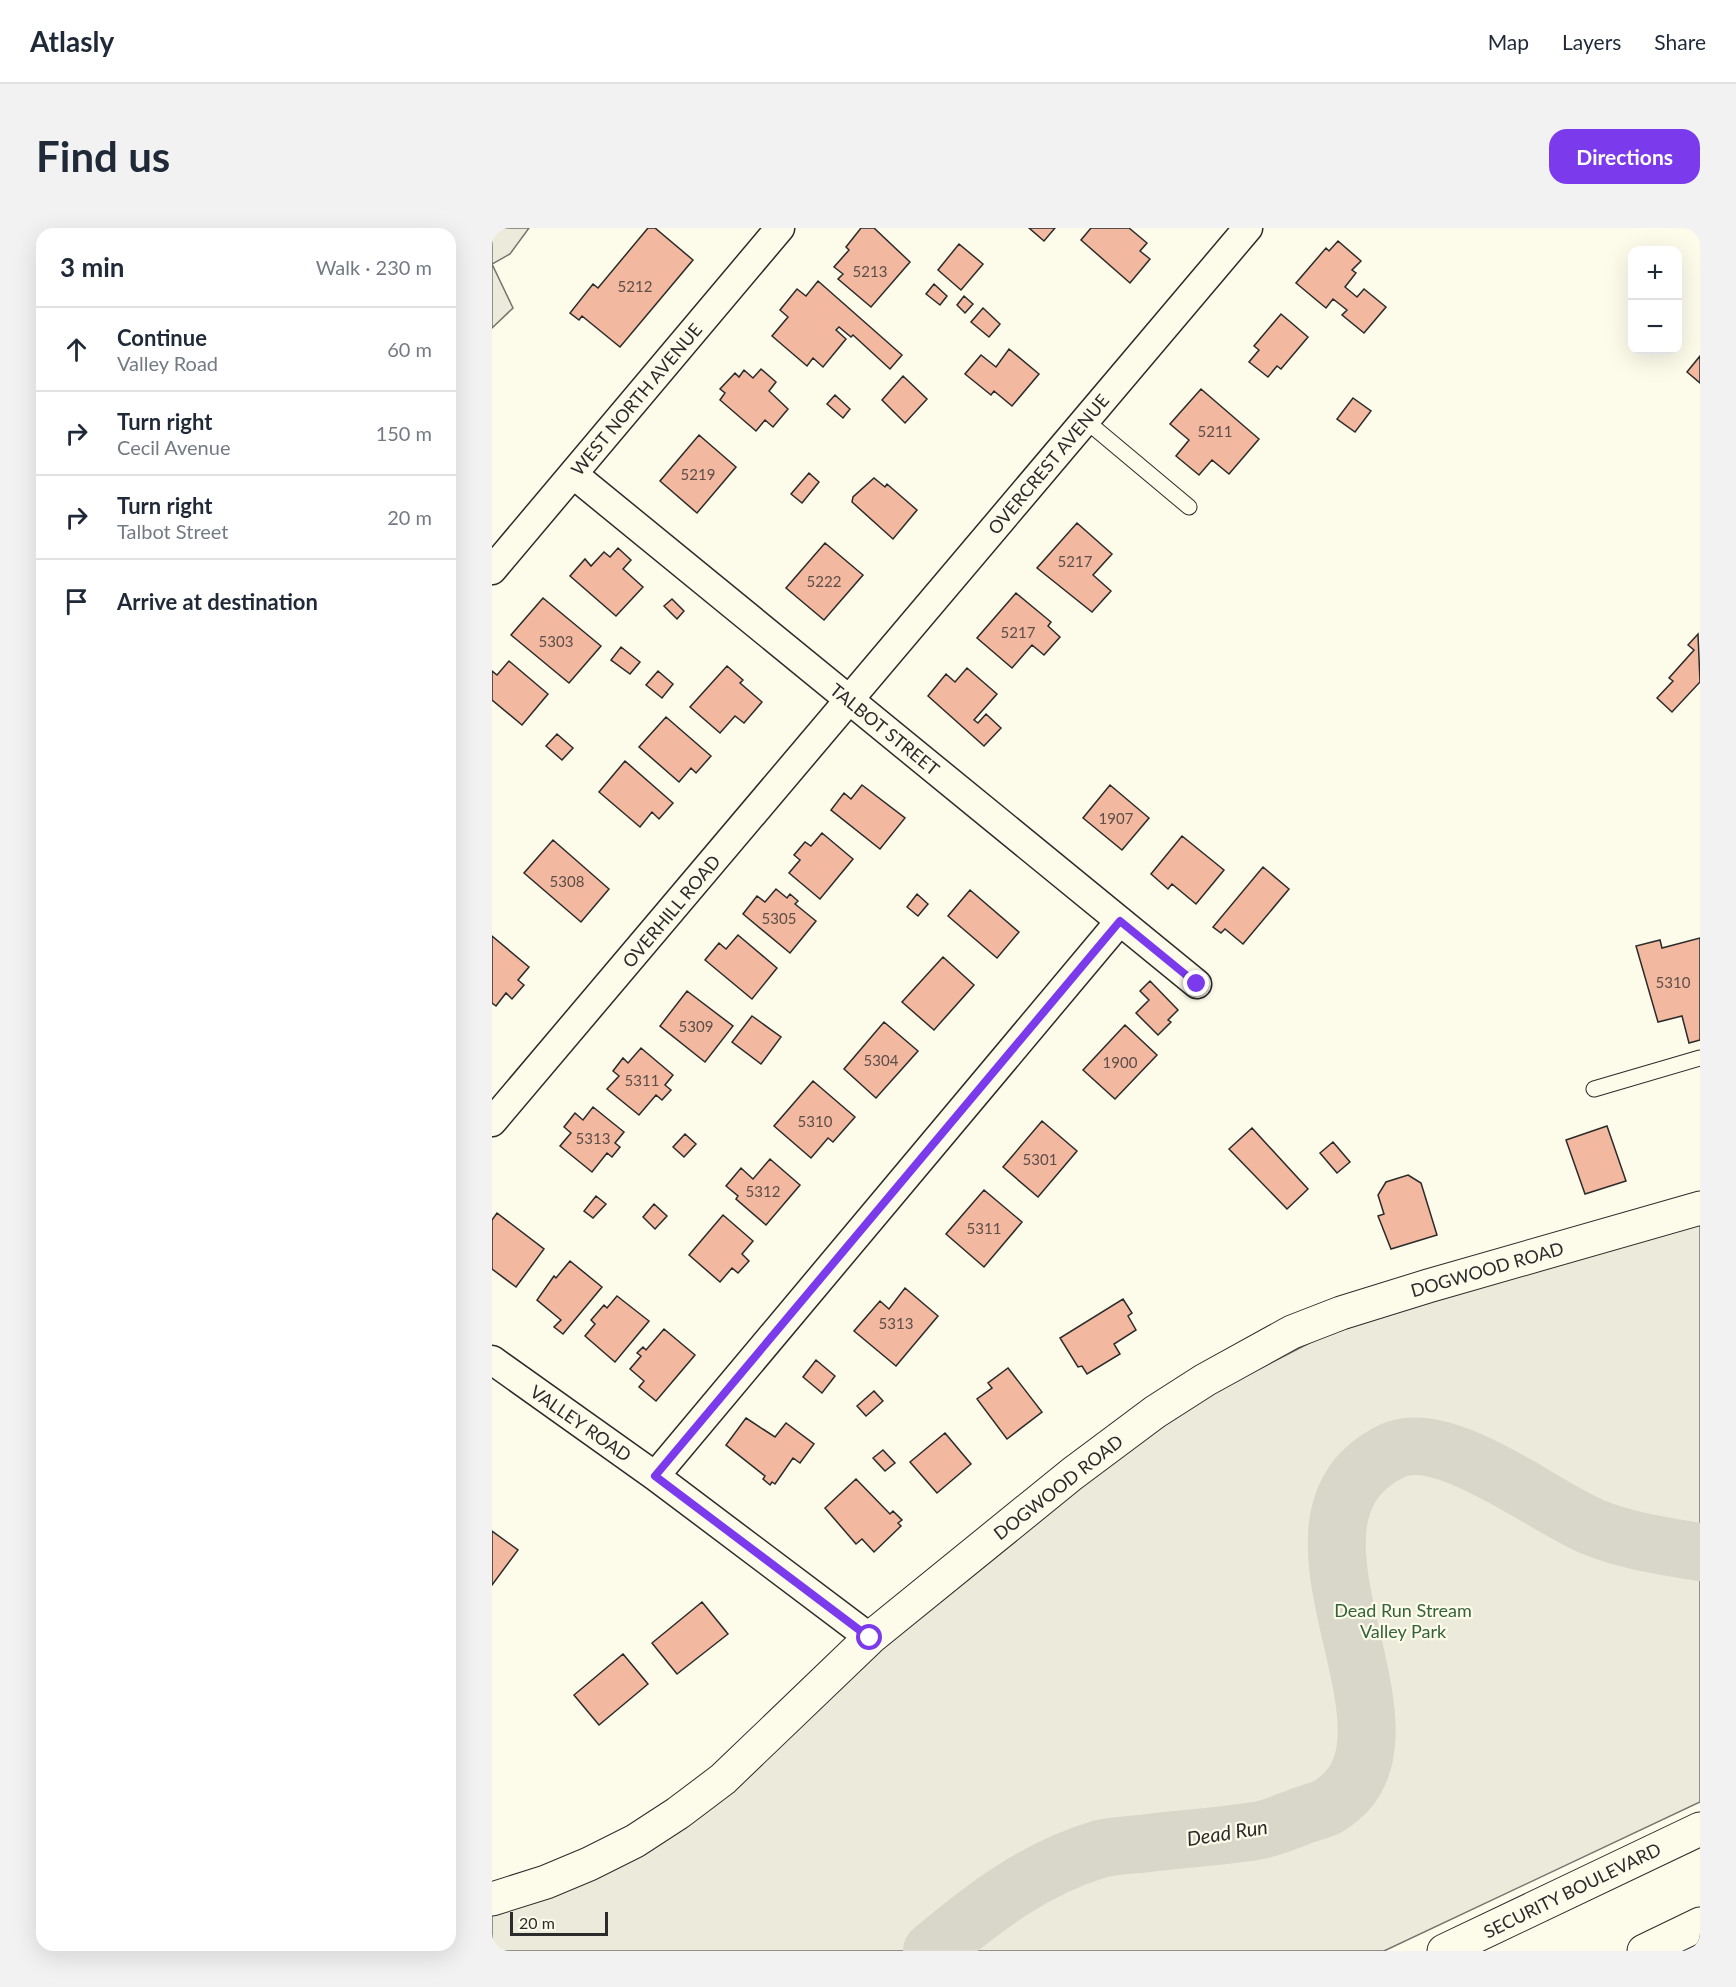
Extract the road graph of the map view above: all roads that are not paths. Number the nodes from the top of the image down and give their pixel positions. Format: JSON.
{"nodes":[{"id":1,"x":780,"y":228,"type":"edge"},
{"id":2,"x":1248,"y":228,"type":"edge"},
{"id":3,"x":1085,"y":420,"type":"junction"},
{"id":4,"x":573,"y":474,"type":"junction"},
{"id":5,"x":1189,"y":507,"type":"dead end"},
{"id":6,"x":492,"y":570,"type":"edge"},
{"id":7,"x":849,"y":700,"type":"junction"},
{"id":8,"x":1120,"y":921,"type":"junction"},
{"id":9,"x":1197,"y":984,"type":"dead end"},
{"id":10,"x":1700,"y":1058,"type":"edge"},
{"id":11,"x":1593,"y":1089,"type":"dead end"},
{"id":12,"x":492,"y":1122,"type":"edge"},
{"id":13,"x":1700,"y":1208,"type":"edge"},
{"id":14,"x":492,"y":1360,"type":"edge"},
{"id":15,"x":655,"y":1476,"type":"junction"},
{"id":16,"x":870,"y":1638,"type":"junction"},
{"id":17,"x":1700,"y":1829,"type":"edge"},
{"id":18,"x":492,"y":1899,"type":"edge"},
{"id":19,"x":1700,"y":1924,"type":"edge"},
{"id":20,"x":1444,"y":1951,"type":"edge"},
{"id":21,"x":1644,"y":1951,"type":"edge"}],
"edges":[{"from":1,"to":4,"type":"street","name":"WEST NORTH AVENUE"},
{"from":2,"to":3,"type":"street","name":"OVERCREST AVENUE"},
{"from":3,"to":5,"type":"lane"},
{"from":3,"to":7,"type":"street","name":"OVERCREST AVENUE"},
{"from":4,"to":6,"type":"street","name":"WEST NORTH AVENUE"},
{"from":4,"to":7,"type":"street","name":"TALBOT STREET"},
{"from":7,"to":8,"type":"street","name":"TALBOT STREET"},
{"from":7,"to":12,"type":"street","name":"OVERHILL ROAD"},
{"from":8,"to":9,"type":"street","name":"TALBOT STREET"},
{"from":8,"to":15,"type":"street"},
{"from":10,"to":11,"type":"lane"},
{"from":13,"to":16,"type":"street","name":"DOGWOOD ROAD"},
{"from":14,"to":15,"type":"street","name":"VALLEY ROAD"},
{"from":15,"to":16,"type":"street","name":"VALLEY ROAD"},
{"from":16,"to":18,"type":"street","name":"DOGWOOD ROAD"},
{"from":17,"to":20,"type":"street","name":"SECURITY BOULEVARD"},
{"from":19,"to":21,"type":"street"}]}
